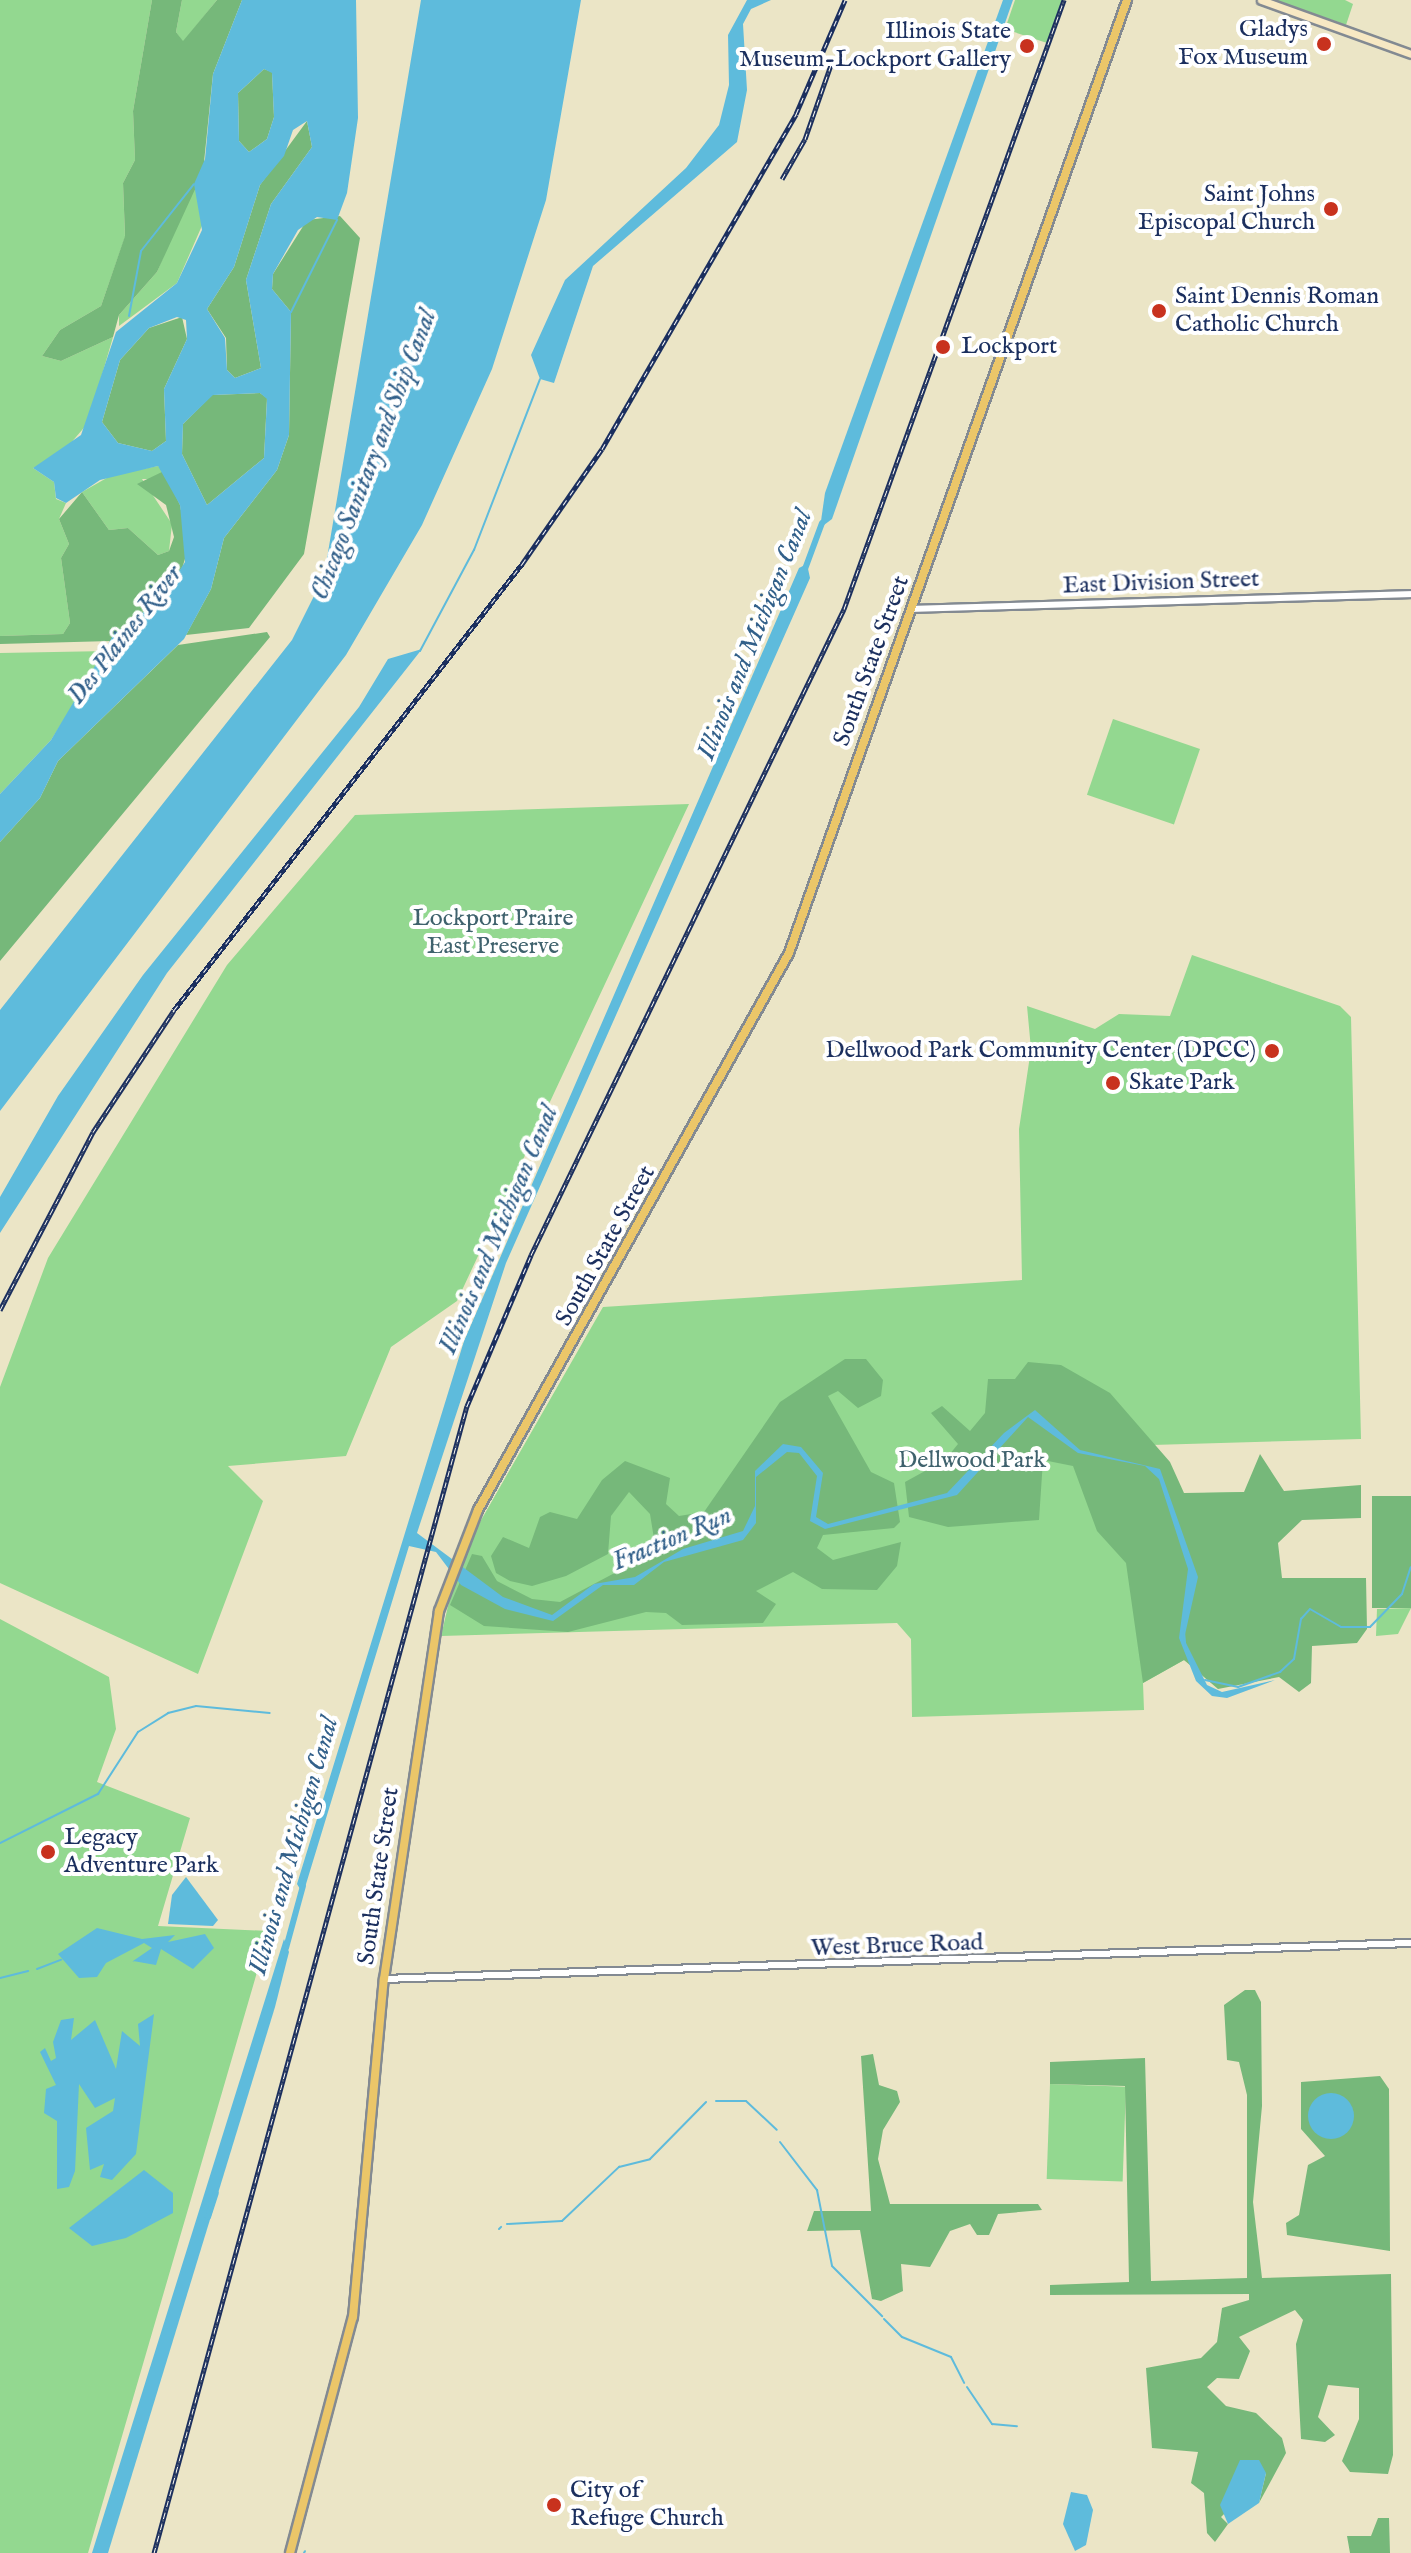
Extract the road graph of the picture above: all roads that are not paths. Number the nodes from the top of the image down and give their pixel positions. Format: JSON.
{"nodes":[{"id":1,"x":1127,"y":0,"type":"edge"},
{"id":2,"x":1261,"y":0,"type":"edge"},
{"id":3,"x":1411,"y":54,"type":"edge"},
{"id":4,"x":1411,"y":594,"type":"edge"},
{"id":5,"x":912,"y":609,"type":"junction"},
{"id":6,"x":1411,"y":1943,"type":"edge"},
{"id":7,"x":384,"y":1979,"type":"junction"},
{"id":8,"x":290,"y":2553,"type":"edge"}],
"edges":[{"from":1,"to":5,"type":"main road","name":"South State Street"},
{"from":2,"to":3,"type":"main road"},
{"from":4,"to":5,"type":"street","name":"East Division Street"},
{"from":5,"to":7,"type":"main road","name":"South State Street"},
{"from":6,"to":7,"type":"street","name":"West Bruce Road"},
{"from":7,"to":8,"type":"main road","name":"South State Street"}]}
